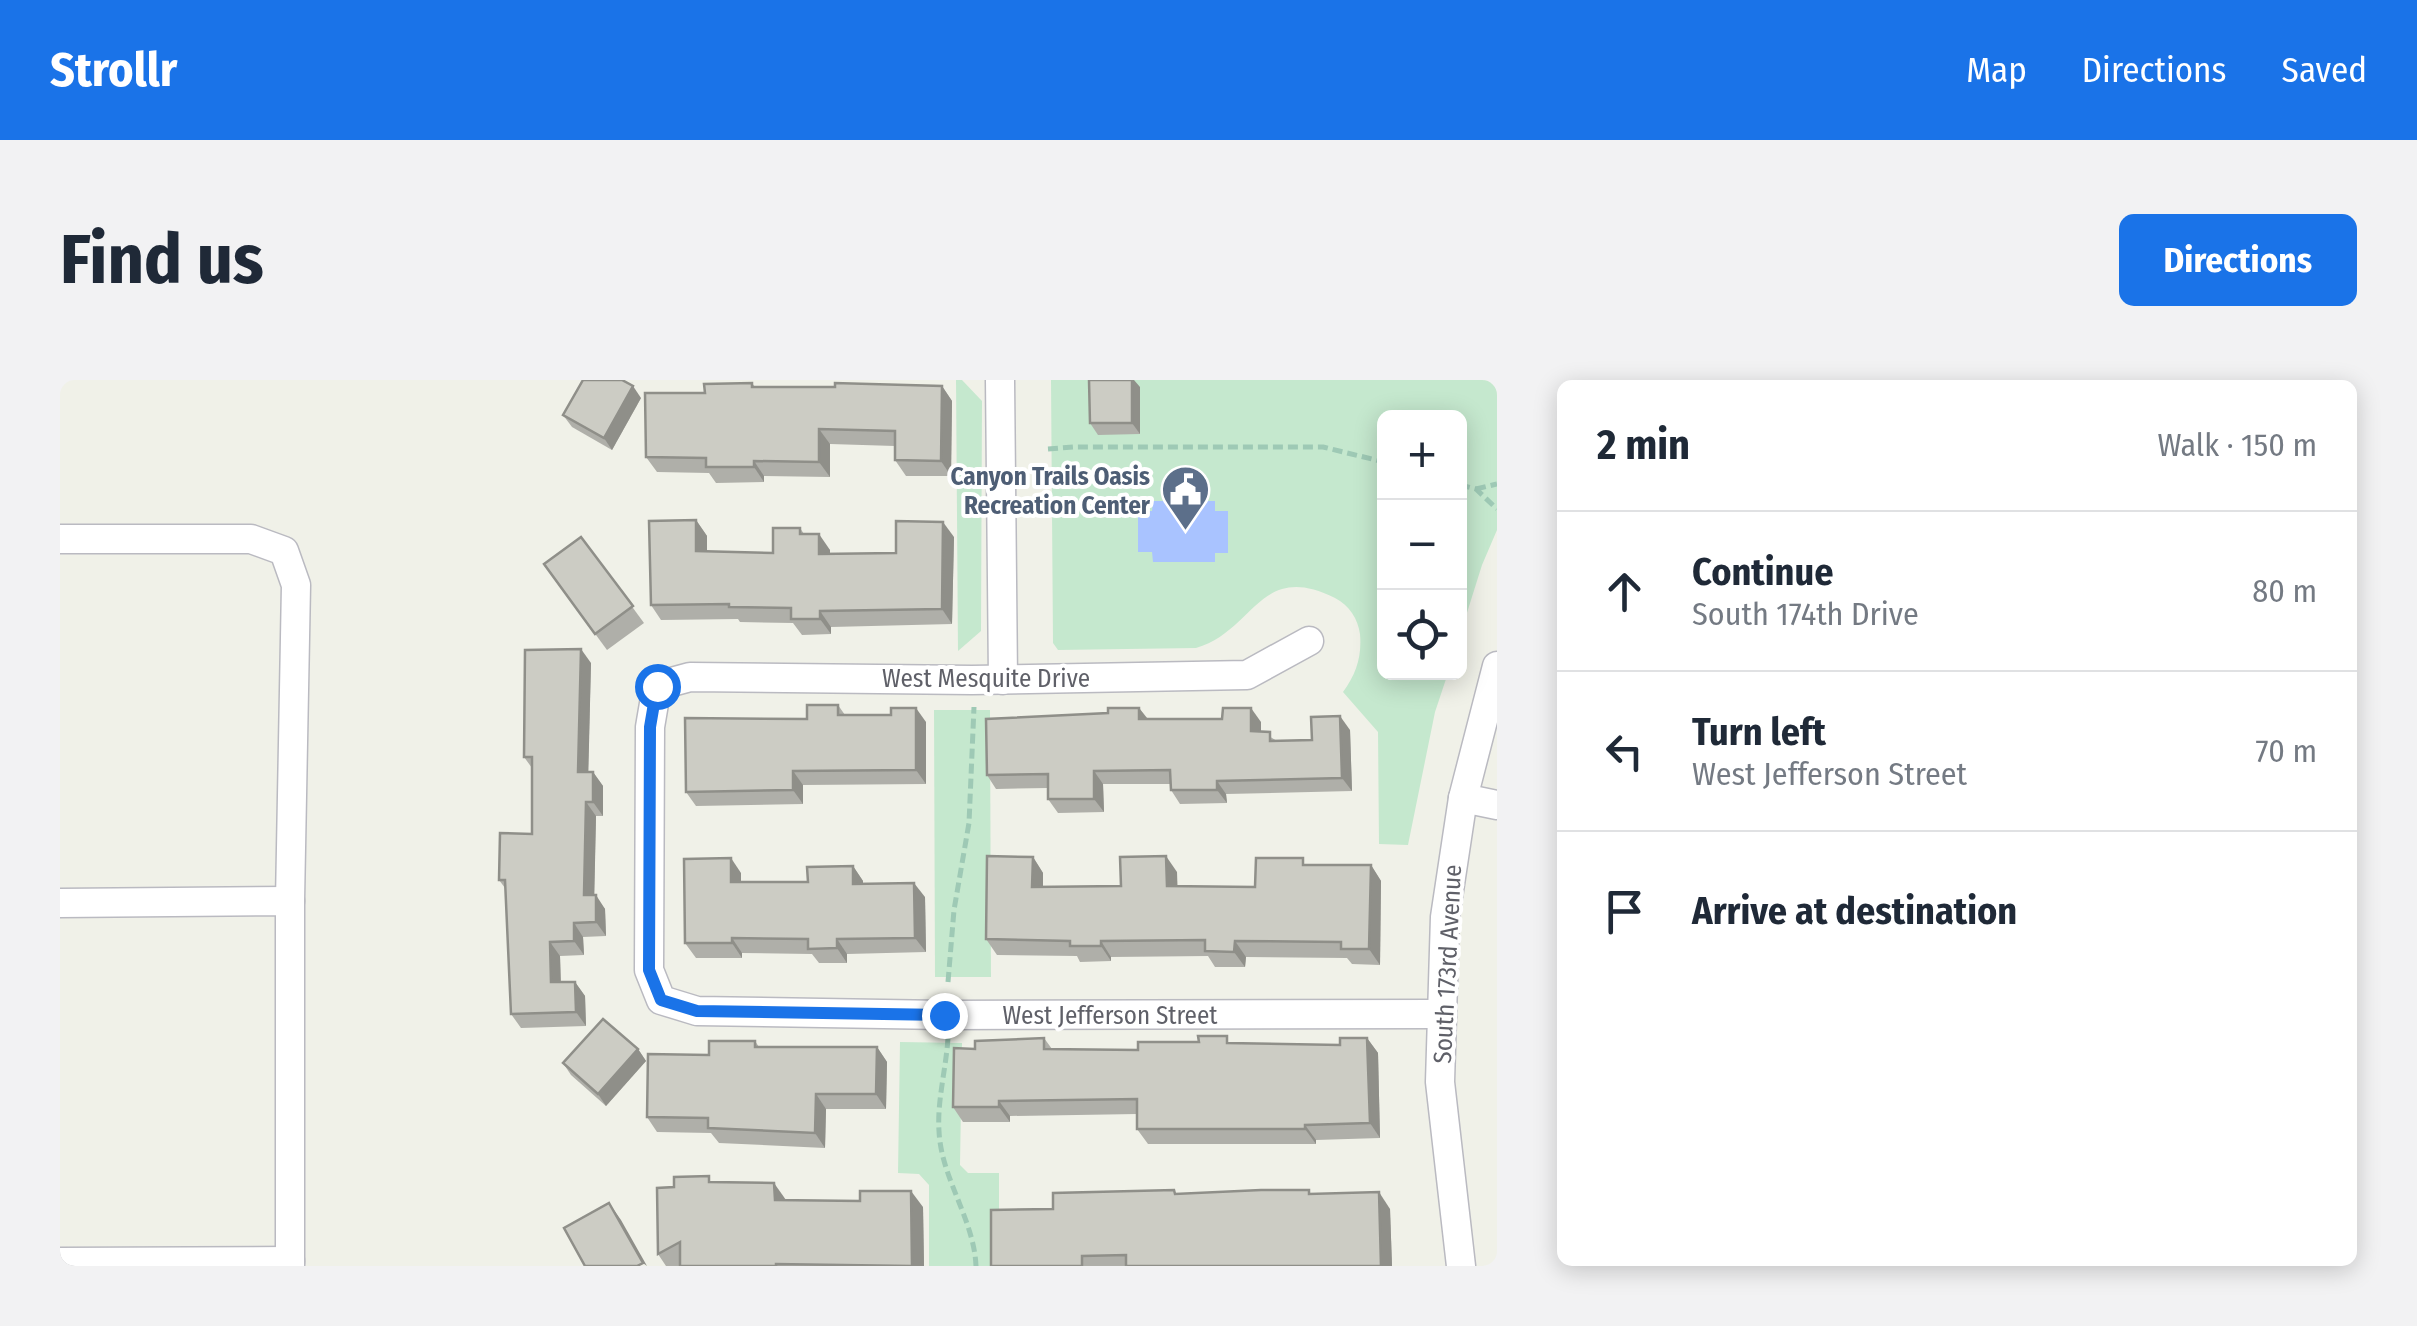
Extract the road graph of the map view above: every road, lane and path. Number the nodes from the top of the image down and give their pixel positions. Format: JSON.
{"nodes":[{"id":1,"x":1000,"y":380,"type":"edge"},
{"id":2,"x":1048,"y":449,"type":"dead end"},
{"id":3,"x":1377,"y":460,"type":"edge"},
{"id":4,"x":1497,"y":484,"type":"edge"},
{"id":5,"x":1467,"y":487,"type":"edge"},
{"id":6,"x":1476,"y":489,"type":"junction"},
{"id":7,"x":1497,"y":508,"type":"edge"},
{"id":8,"x":60,"y":539,"type":"edge"},
{"id":9,"x":1308,"y":642,"type":"dead end"},
{"id":10,"x":1497,"y":666,"type":"edge"},
{"id":11,"x":1003,"y":680,"type":"junction"},
{"id":12,"x":974,"y":704,"type":"dead end"},
{"id":13,"x":1462,"y":798,"type":"junction"},
{"id":14,"x":1497,"y":805,"type":"edge"},
{"id":15,"x":290,"y":902,"type":"junction"},
{"id":16,"x":60,"y":903,"type":"edge"},
{"id":17,"x":948,"y":982,"type":"dead end"},
{"id":18,"x":661,"y":1000,"type":"joint"},
{"id":19,"x":1442,"y":1014,"type":"junction"},
{"id":20,"x":948,"y":1035,"type":"dead end"},
{"id":21,"x":60,"y":1262,"type":"edge"},
{"id":22,"x":290,"y":1264,"type":"edge"},
{"id":23,"x":976,"y":1266,"type":"edge"},
{"id":24,"x":1461,"y":1266,"type":"edge"}],
"edges":[{"from":1,"to":11,"type":"street"},
{"from":2,"to":3,"type":"path"},
{"from":4,"to":6,"type":"path"},
{"from":5,"to":6,"type":"path"},
{"from":6,"to":7,"type":"path"},
{"from":8,"to":15,"type":"street"},
{"from":9,"to":11,"type":"street","name":"West Mesquite Drive"},
{"from":10,"to":13,"type":"street","name":"South 173rd Avenue"},
{"from":11,"to":18,"type":"street","name":"West Mesquite Drive"},
{"from":12,"to":17,"type":"path"},
{"from":13,"to":14,"type":"street"},
{"from":13,"to":19,"type":"street","name":"South 173rd Avenue"},
{"from":15,"to":16,"type":"street"},
{"from":15,"to":22,"type":"street"},
{"from":18,"to":19,"type":"street","name":"West Jefferson Street"},
{"from":19,"to":24,"type":"street","name":"South 173rd Avenue"},
{"from":20,"to":23,"type":"path"},
{"from":21,"to":22,"type":"street"}]}
